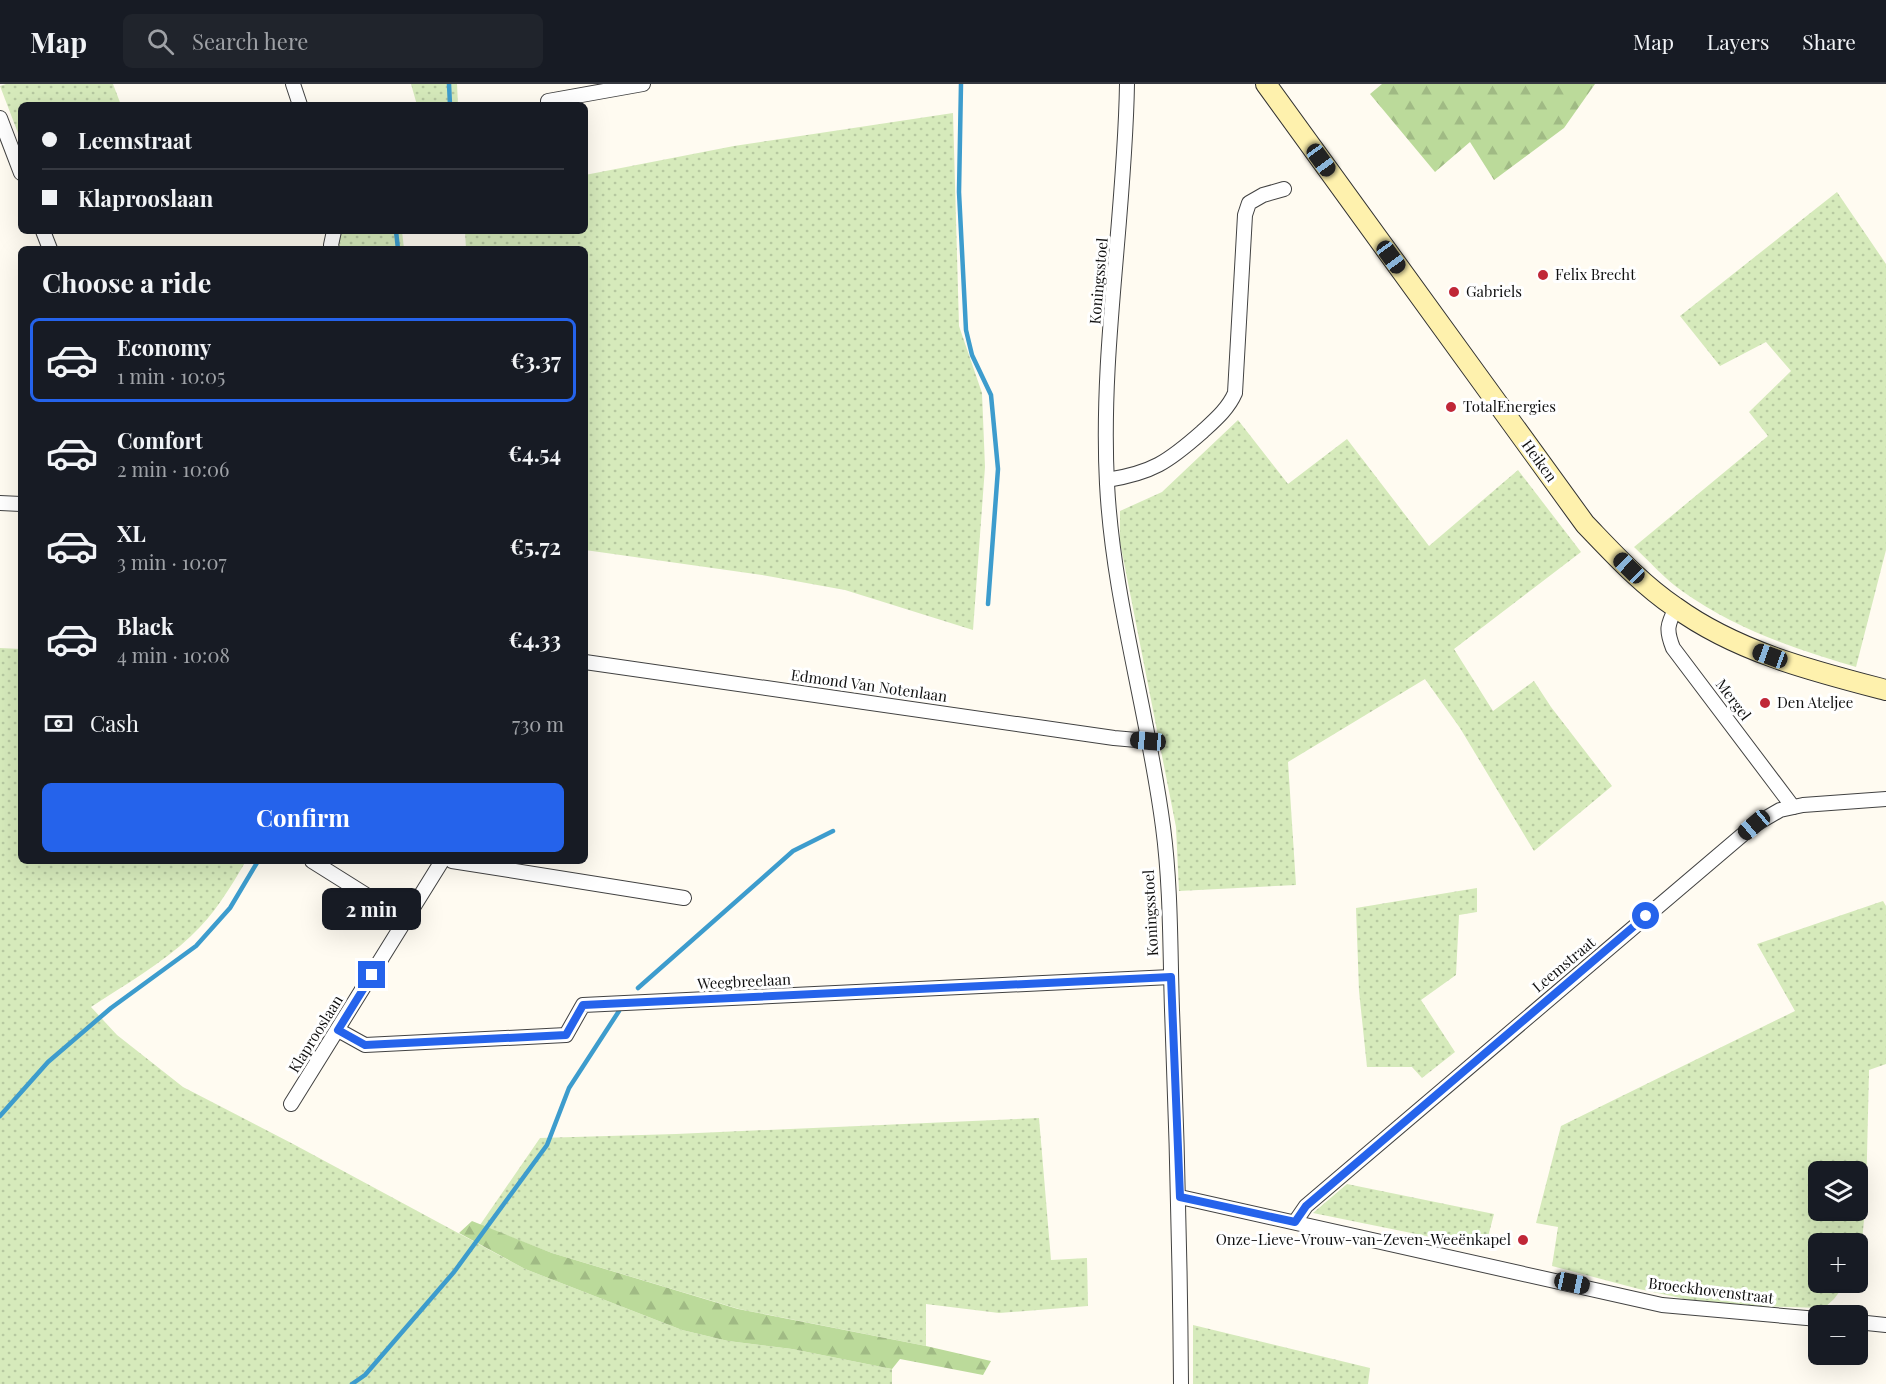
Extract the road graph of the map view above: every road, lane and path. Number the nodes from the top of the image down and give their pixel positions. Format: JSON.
{"nodes":[{"id":1,"x":293,"y":84,"type":"edge"},
{"id":2,"x":643,"y":84,"type":"edge"},
{"id":3,"x":1127,"y":84,"type":"edge"},
{"id":4,"x":1266,"y":84,"type":"edge"},
{"id":5,"x":548,"y":101,"type":"dead end"},
{"id":6,"x":299,"y":102,"type":"edge"},
{"id":7,"x":0,"y":118,"type":"edge"},
{"id":8,"x":18,"y":165,"type":"edge"},
{"id":9,"x":1284,"y":189,"type":"dead end"},
{"id":10,"x":1107,"y":480,"type":"junction"},
{"id":11,"x":0,"y":503,"type":"edge"},
{"id":12,"x":18,"y":504,"type":"edge"},
{"id":13,"x":1676,"y":608,"type":"junction"},
{"id":14,"x":588,"y":662,"type":"edge"},
{"id":15,"x":1886,"y":690,"type":"edge"},
{"id":16,"x":1148,"y":741,"type":"junction"},
{"id":17,"x":1886,"y":799,"type":"edge"},
{"id":18,"x":1793,"y":807,"type":"junction"},
{"id":19,"x":317,"y":864,"type":"edge"},
{"id":20,"x":440,"y":864,"type":"edge"},
{"id":21,"x":471,"y":864,"type":"edge"},
{"id":22,"x":684,"y":898,"type":"dead end"},
{"id":23,"x":406,"y":920,"type":"junction"},
{"id":24,"x":1171,"y":977,"type":"junction"},
{"id":25,"x":338,"y":1030,"type":"junction"},
{"id":26,"x":291,"y":1104,"type":"dead end"},
{"id":27,"x":1180,"y":1197,"type":"junction"},
{"id":28,"x":1295,"y":1222,"type":"junction"},
{"id":29,"x":1808,"y":1318,"type":"edge"},
{"id":30,"x":1868,"y":1323,"type":"edge"},
{"id":31,"x":1886,"y":1324,"type":"edge"},
{"id":32,"x":1181,"y":1384,"type":"edge"}],
"edges":[{"from":1,"to":6,"type":"street"},
{"from":2,"to":5,"type":"street"},
{"from":3,"to":10,"type":"street","name":"Koningsstoel"},
{"from":4,"to":13,"type":"main road","name":"Heiken"},
{"from":7,"to":8,"type":"street"},
{"from":9,"to":10,"type":"street"},
{"from":10,"to":16,"type":"street","name":"Koningsstoel"},
{"from":11,"to":12,"type":"street"},
{"from":13,"to":15,"type":"main road","name":"Heiken"},
{"from":13,"to":18,"type":"street","name":"Mergel"},
{"from":14,"to":16,"type":"street","name":"Edmond Van Notenlaan"},
{"from":16,"to":24,"type":"street","name":"Koningsstoel"},
{"from":17,"to":18,"type":"street","name":"Leemstraat"},
{"from":18,"to":28,"type":"street","name":"Leemstraat"},
{"from":19,"to":23,"type":"street"},
{"from":20,"to":23,"type":"street","name":"Klaprooslaan"},
{"from":21,"to":22,"type":"street"},
{"from":23,"to":25,"type":"street","name":"Klaprooslaan"},
{"from":24,"to":25,"type":"street","name":"Weegbreelaan"},
{"from":24,"to":27,"type":"street","name":"Koningsstoel"},
{"from":25,"to":26,"type":"street","name":"Klaprooslaan"},
{"from":27,"to":28,"type":"street","name":"Broeckhovenstraat"},
{"from":27,"to":32,"type":"street","name":"Koningsstoel"},
{"from":28,"to":29,"type":"street","name":"Broeckhovenstraat"},
{"from":30,"to":31,"type":"street"}]}
